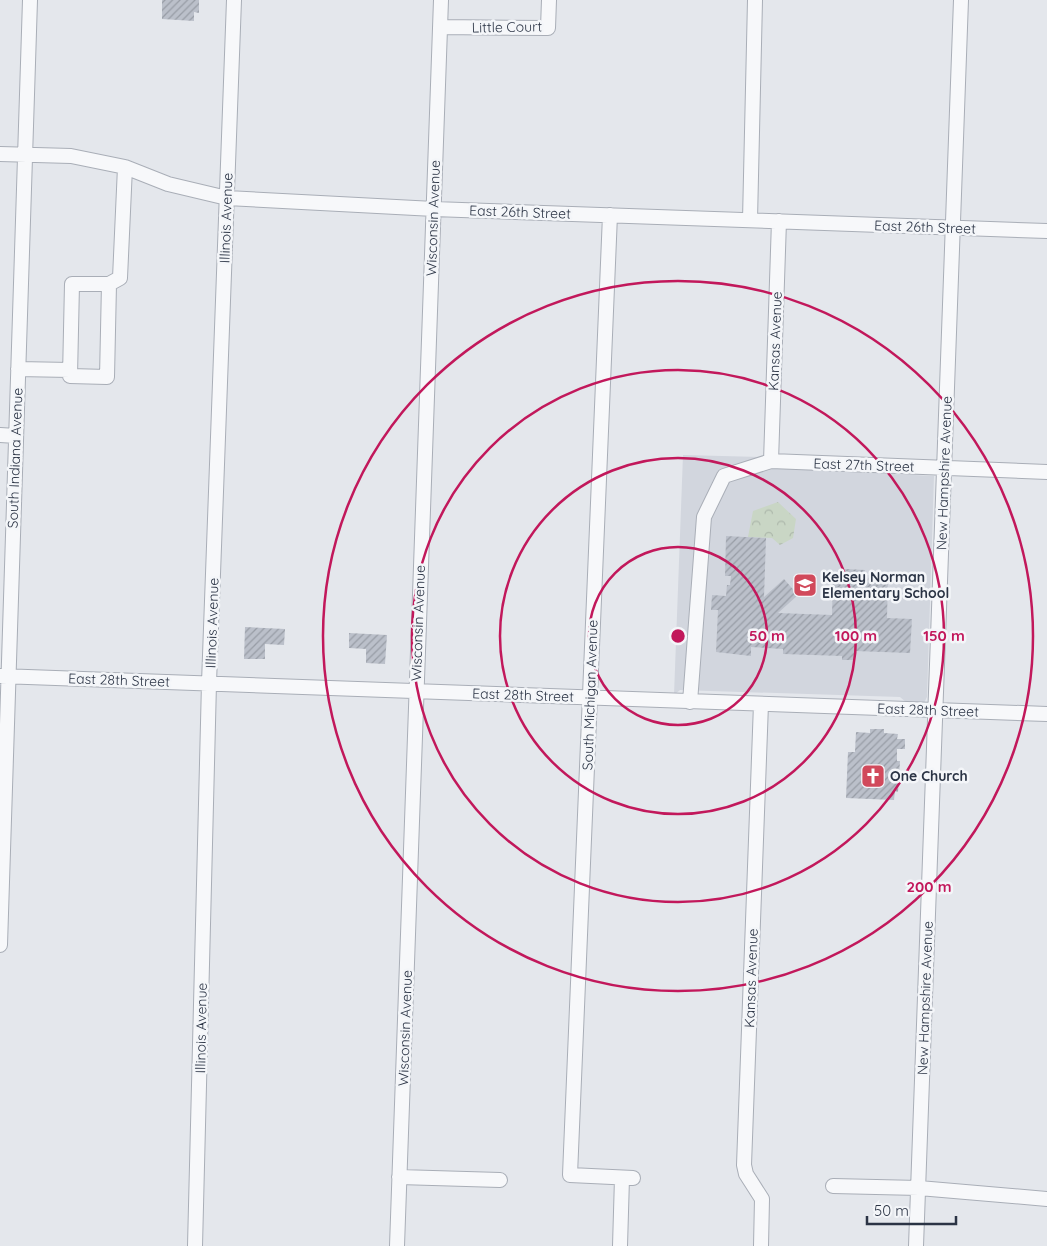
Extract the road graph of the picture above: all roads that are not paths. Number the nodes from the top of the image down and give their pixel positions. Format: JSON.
{"nodes":[{"id":1,"x":30,"y":0,"type":"edge"},
{"id":2,"x":234,"y":0,"type":"edge"},
{"id":3,"x":441,"y":0,"type":"edge"},
{"id":4,"x":549,"y":0,"type":"edge"},
{"id":5,"x":755,"y":0,"type":"edge"},
{"id":6,"x":961,"y":0,"type":"edge"},
{"id":7,"x":440,"y":27,"type":"junction"},
{"id":8,"x":0,"y":154,"type":"edge"},
{"id":9,"x":25,"y":154,"type":"junction"},
{"id":10,"x":125,"y":167,"type":"junction"},
{"id":11,"x":227,"y":198,"type":"junction"},
{"id":12,"x":434,"y":209,"type":"junction"},
{"id":13,"x":610,"y":215,"type":"junction"},
{"id":14,"x":750,"y":220,"type":"junction"},
{"id":15,"x":779,"y":221,"type":"junction"},
{"id":16,"x":953,"y":228,"type":"junction"},
{"id":17,"x":1047,"y":231,"type":"edge"},
{"id":18,"x":109,"y":284,"type":"junction"},
{"id":19,"x":18,"y":370,"type":"junction"},
{"id":20,"x":70,"y":370,"type":"junction"},
{"id":21,"x":0,"y":435,"type":"edge"},
{"id":22,"x":16,"y":436,"type":"junction"},
{"id":23,"x":771,"y":461,"type":"junction"},
{"id":24,"x":945,"y":468,"type":"junction"},
{"id":25,"x":1047,"y":472,"type":"edge"},
{"id":26,"x":4,"y":676,"type":"edge"},
{"id":27,"x":210,"y":683,"type":"junction"},
{"id":28,"x":416,"y":691,"type":"junction"},
{"id":29,"x":590,"y":698,"type":"junction"},
{"id":30,"x":690,"y":702,"type":"junction"},
{"id":31,"x":761,"y":704,"type":"junction"},
{"id":32,"x":936,"y":710,"type":"junction"},
{"id":33,"x":1047,"y":714,"type":"edge"},
{"id":34,"x":0,"y":915,"type":"edge"},
{"id":35,"x":0,"y":945,"type":"edge"},
{"id":36,"x":400,"y":1177,"type":"junction"},
{"id":37,"x":500,"y":1180,"type":"dead end"},
{"id":38,"x":833,"y":1186,"type":"dead end"},
{"id":39,"x":919,"y":1188,"type":"junction"},
{"id":40,"x":1047,"y":1199,"type":"edge"},
{"id":41,"x":195,"y":1246,"type":"edge"},
{"id":42,"x":397,"y":1246,"type":"edge"},
{"id":43,"x":620,"y":1246,"type":"edge"},
{"id":44,"x":760,"y":1246,"type":"edge"},
{"id":45,"x":916,"y":1246,"type":"edge"}],
"edges":[{"from":1,"to":9,"type":"street","name":"South Indiana Avenue"},
{"from":2,"to":11,"type":"street","name":"Illinois Avenue"},
{"from":3,"to":7,"type":"street","name":"Wisconsin Avenue"},
{"from":4,"to":7,"type":"street","name":"Little Court"},
{"from":5,"to":14,"type":"street"},
{"from":6,"to":16,"type":"street","name":"New Hampshire Avenue"},
{"from":7,"to":12,"type":"street","name":"Wisconsin Avenue"},
{"from":8,"to":9,"type":"street","name":"East 26th Street"},
{"from":9,"to":10,"type":"street","name":"East 26th Street"},
{"from":9,"to":19,"type":"street","name":"South Indiana Avenue"},
{"from":10,"to":11,"type":"street","name":"East 26th Street"},
{"from":10,"to":18,"type":"street"},
{"from":11,"to":12,"type":"street","name":"East 26th Street"},
{"from":11,"to":27,"type":"street","name":"Illinois Avenue"},
{"from":12,"to":13,"type":"street","name":"East 26th Street"},
{"from":12,"to":28,"type":"street","name":"Wisconsin Avenue"},
{"from":13,"to":14,"type":"street","name":"East 26th Street"},
{"from":13,"to":29,"type":"street","name":"South Michigan Avenue"},
{"from":14,"to":15,"type":"street","name":"East 26th Street"},
{"from":15,"to":16,"type":"street","name":"East 26th Street"},
{"from":15,"to":23,"type":"street","name":"Kansas Avenue"},
{"from":16,"to":17,"type":"street","name":"East 26th Street"},
{"from":16,"to":24,"type":"street","name":"New Hampshire Avenue"},
{"from":18,"to":20,"type":"street"},
{"from":18,"to":20,"type":"street"},
{"from":19,"to":20,"type":"street"},
{"from":19,"to":22,"type":"street","name":"South Indiana Avenue"},
{"from":21,"to":22,"type":"street"},
{"from":22,"to":26,"type":"street","name":"South Indiana Avenue"},
{"from":23,"to":24,"type":"street","name":"East 27th Street"},
{"from":23,"to":30,"type":"street"},
{"from":24,"to":25,"type":"street","name":"East 27th Street"},
{"from":24,"to":32,"type":"street","name":"New Hampshire Avenue"},
{"from":26,"to":27,"type":"street","name":"East 28th Street"},
{"from":26,"to":34,"type":"street","name":"South Indiana Avenue"},
{"from":27,"to":28,"type":"street","name":"East 28th Street"},
{"from":27,"to":41,"type":"street","name":"Illinois Avenue"},
{"from":28,"to":29,"type":"street","name":"East 28th Street"},
{"from":28,"to":36,"type":"street","name":"Wisconsin Avenue"},
{"from":29,"to":30,"type":"street","name":"East 28th Street"},
{"from":29,"to":43,"type":"street","name":"South Michigan Avenue"},
{"from":30,"to":31,"type":"street","name":"East 28th Street"},
{"from":31,"to":32,"type":"street","name":"East 28th Street"},
{"from":31,"to":44,"type":"street","name":"Kansas Avenue"},
{"from":32,"to":33,"type":"street","name":"East 28th Street"},
{"from":32,"to":39,"type":"street","name":"New Hampshire Avenue"},
{"from":34,"to":35,"type":"street","name":"South Indiana Avenue"},
{"from":36,"to":37,"type":"street"},
{"from":36,"to":42,"type":"street","name":"Wisconsin Avenue"},
{"from":38,"to":39,"type":"street"},
{"from":39,"to":40,"type":"street"},
{"from":39,"to":45,"type":"street","name":"New Hampshire Avenue"}]}
